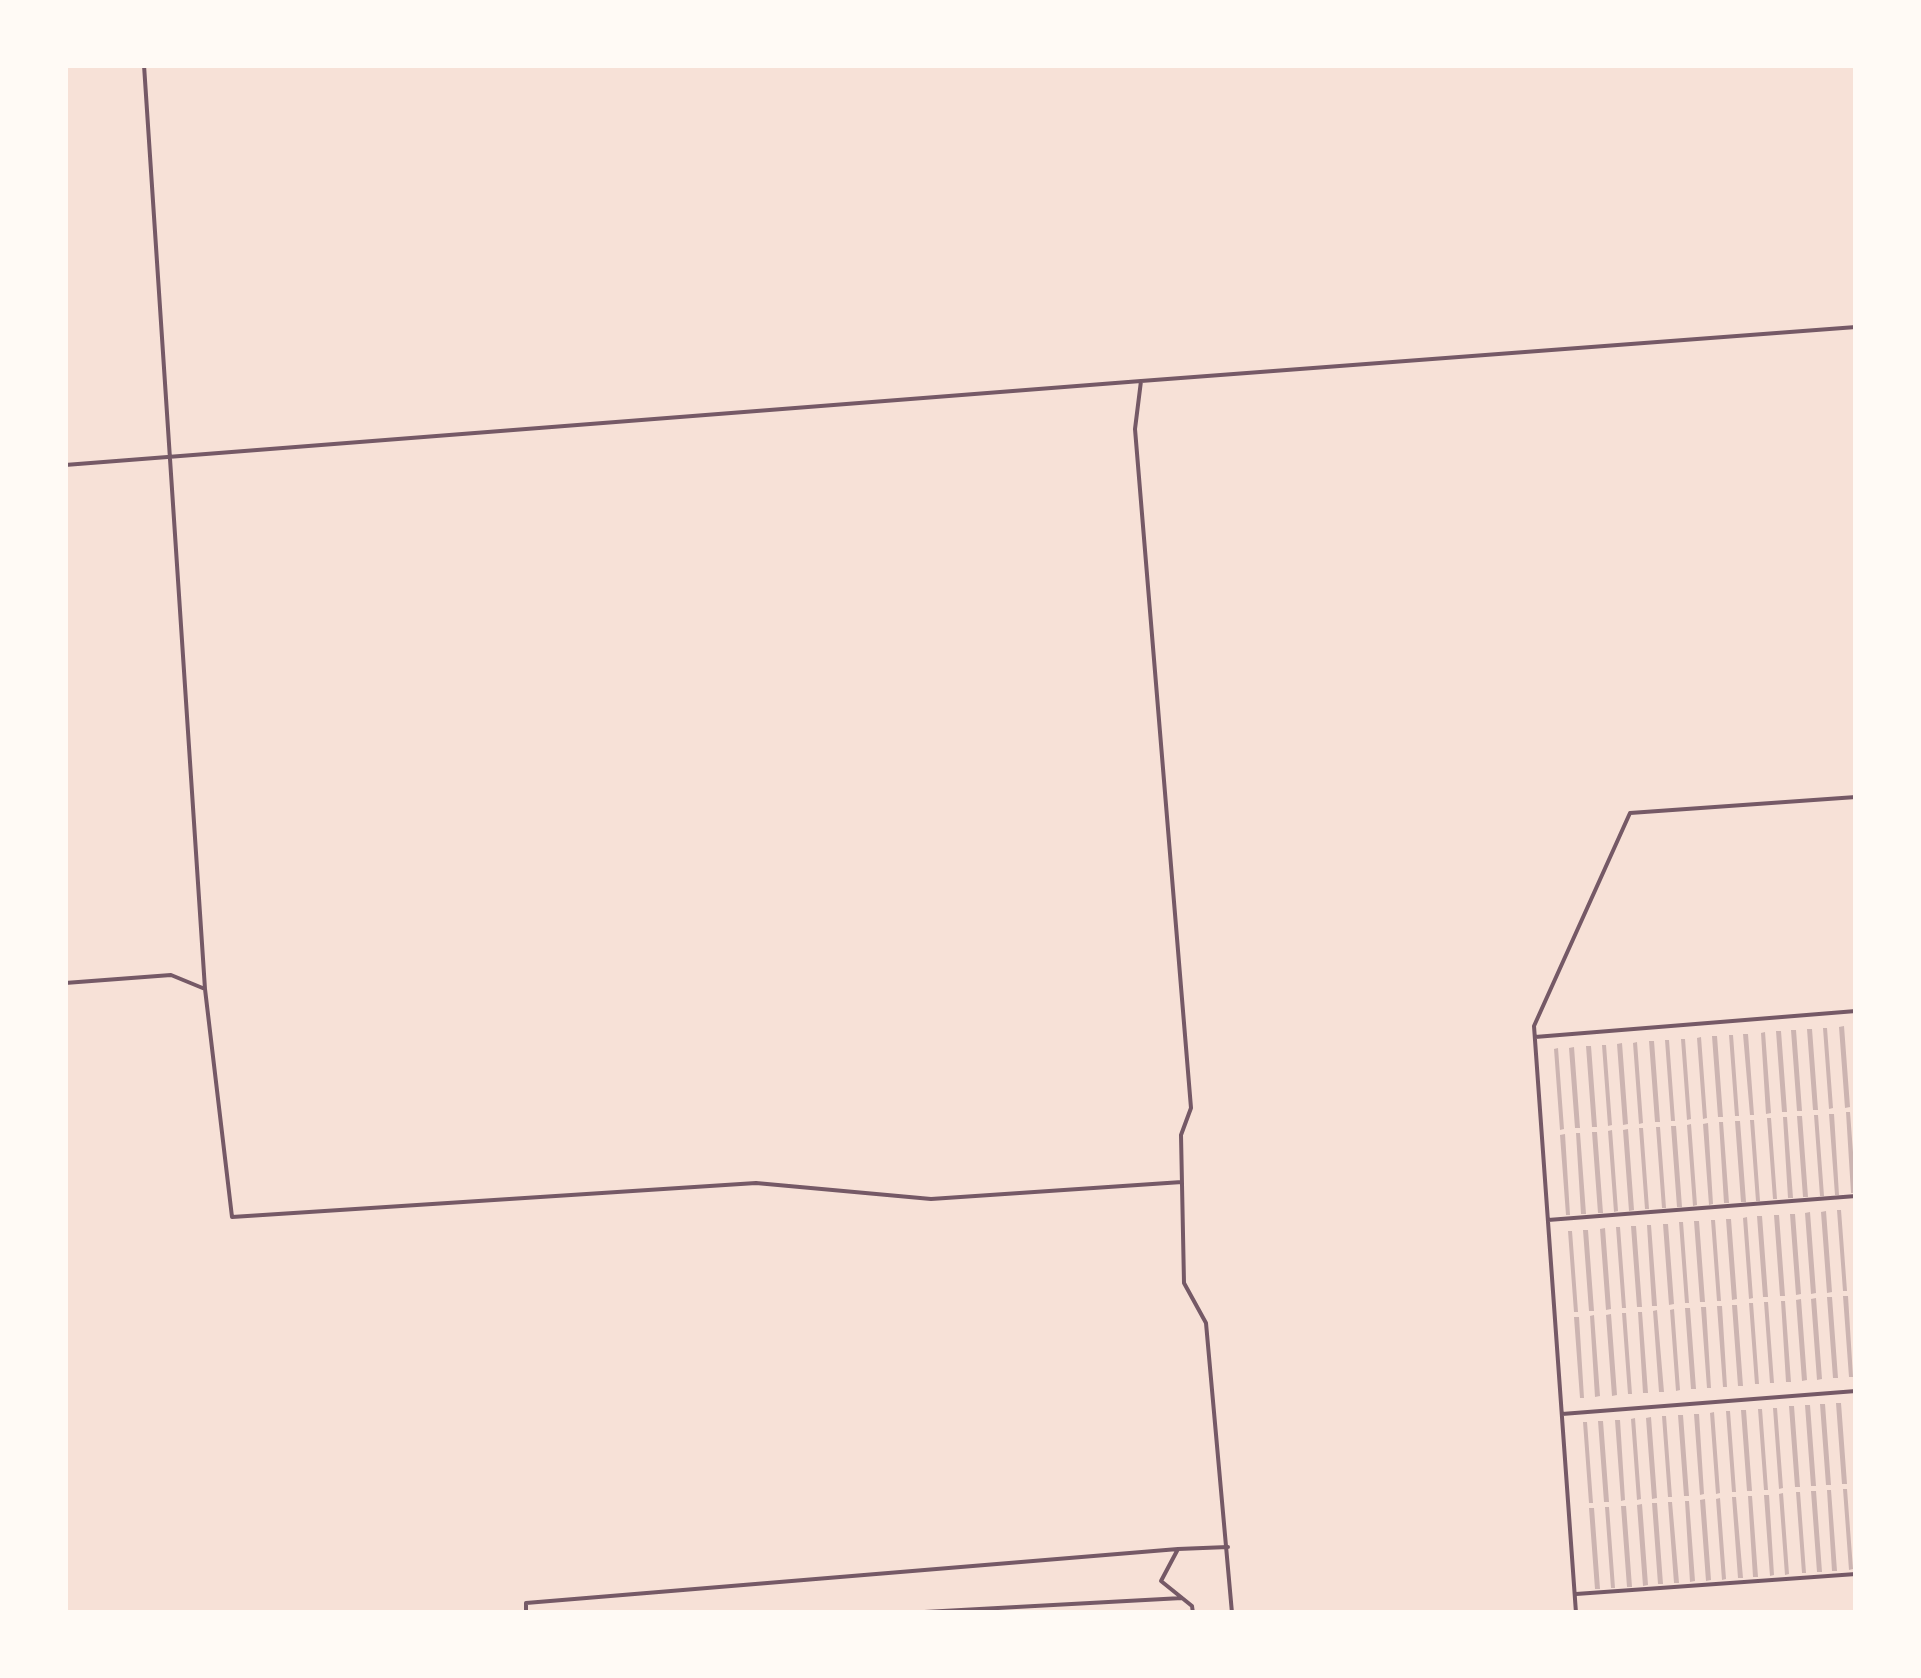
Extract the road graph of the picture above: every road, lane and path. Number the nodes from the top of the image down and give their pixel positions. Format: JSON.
{"nodes":[{"id":1,"x":144,"y":65,"type":"edge"},
{"id":2,"x":1856,"y":327,"type":"edge"},
{"id":3,"x":1142,"y":381,"type":"junction"},
{"id":4,"x":170,"y":456,"type":"junction"},
{"id":5,"x":65,"y":464,"type":"edge"},
{"id":6,"x":1856,"y":797,"type":"edge"},
{"id":7,"x":65,"y":984,"type":"edge"},
{"id":8,"x":206,"y":990,"type":"junction"},
{"id":9,"x":1856,"y":1012,"type":"edge"},
{"id":10,"x":1535,"y":1037,"type":"junction"},
{"id":11,"x":1182,"y":1182,"type":"junction"},
{"id":12,"x":1856,"y":1196,"type":"edge"},
{"id":13,"x":1548,"y":1220,"type":"junction"},
{"id":14,"x":1856,"y":1391,"type":"edge"},
{"id":15,"x":1562,"y":1414,"type":"junction"},
{"id":16,"x":1228,"y":1547,"type":"junction"},
{"id":17,"x":1178,"y":1549,"type":"junction"},
{"id":18,"x":1856,"y":1574,"type":"edge"},
{"id":19,"x":1575,"y":1594,"type":"junction"},
{"id":20,"x":1182,"y":1598,"type":"junction"},
{"id":21,"x":1082,"y":1604,"type":"junction"},
{"id":22,"x":969,"y":1611,"type":"edge"},
{"id":23,"x":526,"y":1613,"type":"edge"},
{"id":24,"x":906,"y":1613,"type":"edge"},
{"id":25,"x":1083,"y":1613,"type":"edge"},
{"id":26,"x":1193,"y":1613,"type":"edge"},
{"id":27,"x":1232,"y":1613,"type":"edge"},
{"id":28,"x":1576,"y":1613,"type":"edge"}],
"edges":[{"from":1,"to":4,"type":"lane"},
{"from":2,"to":3,"type":"lane"},
{"from":3,"to":4,"type":"lane"},
{"from":3,"to":11,"type":"lane"},
{"from":4,"to":5,"type":"lane"},
{"from":4,"to":8,"type":"lane"},
{"from":6,"to":10,"type":"lane"},
{"from":7,"to":8,"type":"lane"},
{"from":8,"to":11,"type":"lane"},
{"from":9,"to":10,"type":"lane"},
{"from":10,"to":13,"type":"lane"},
{"from":11,"to":16,"type":"lane"},
{"from":12,"to":13,"type":"lane"},
{"from":13,"to":15,"type":"lane"},
{"from":14,"to":15,"type":"lane"},
{"from":15,"to":19,"type":"lane"},
{"from":16,"to":17,"type":"lane"},
{"from":16,"to":27,"type":"lane"},
{"from":17,"to":20,"type":"lane"},
{"from":17,"to":23,"type":"lane"},
{"from":18,"to":19,"type":"lane"},
{"from":19,"to":28,"type":"lane"},
{"from":20,"to":21,"type":"lane"},
{"from":20,"to":26,"type":"lane"},
{"from":21,"to":22,"type":"lane"},
{"from":21,"to":25,"type":"lane"},
{"from":22,"to":24,"type":"lane"}]}
